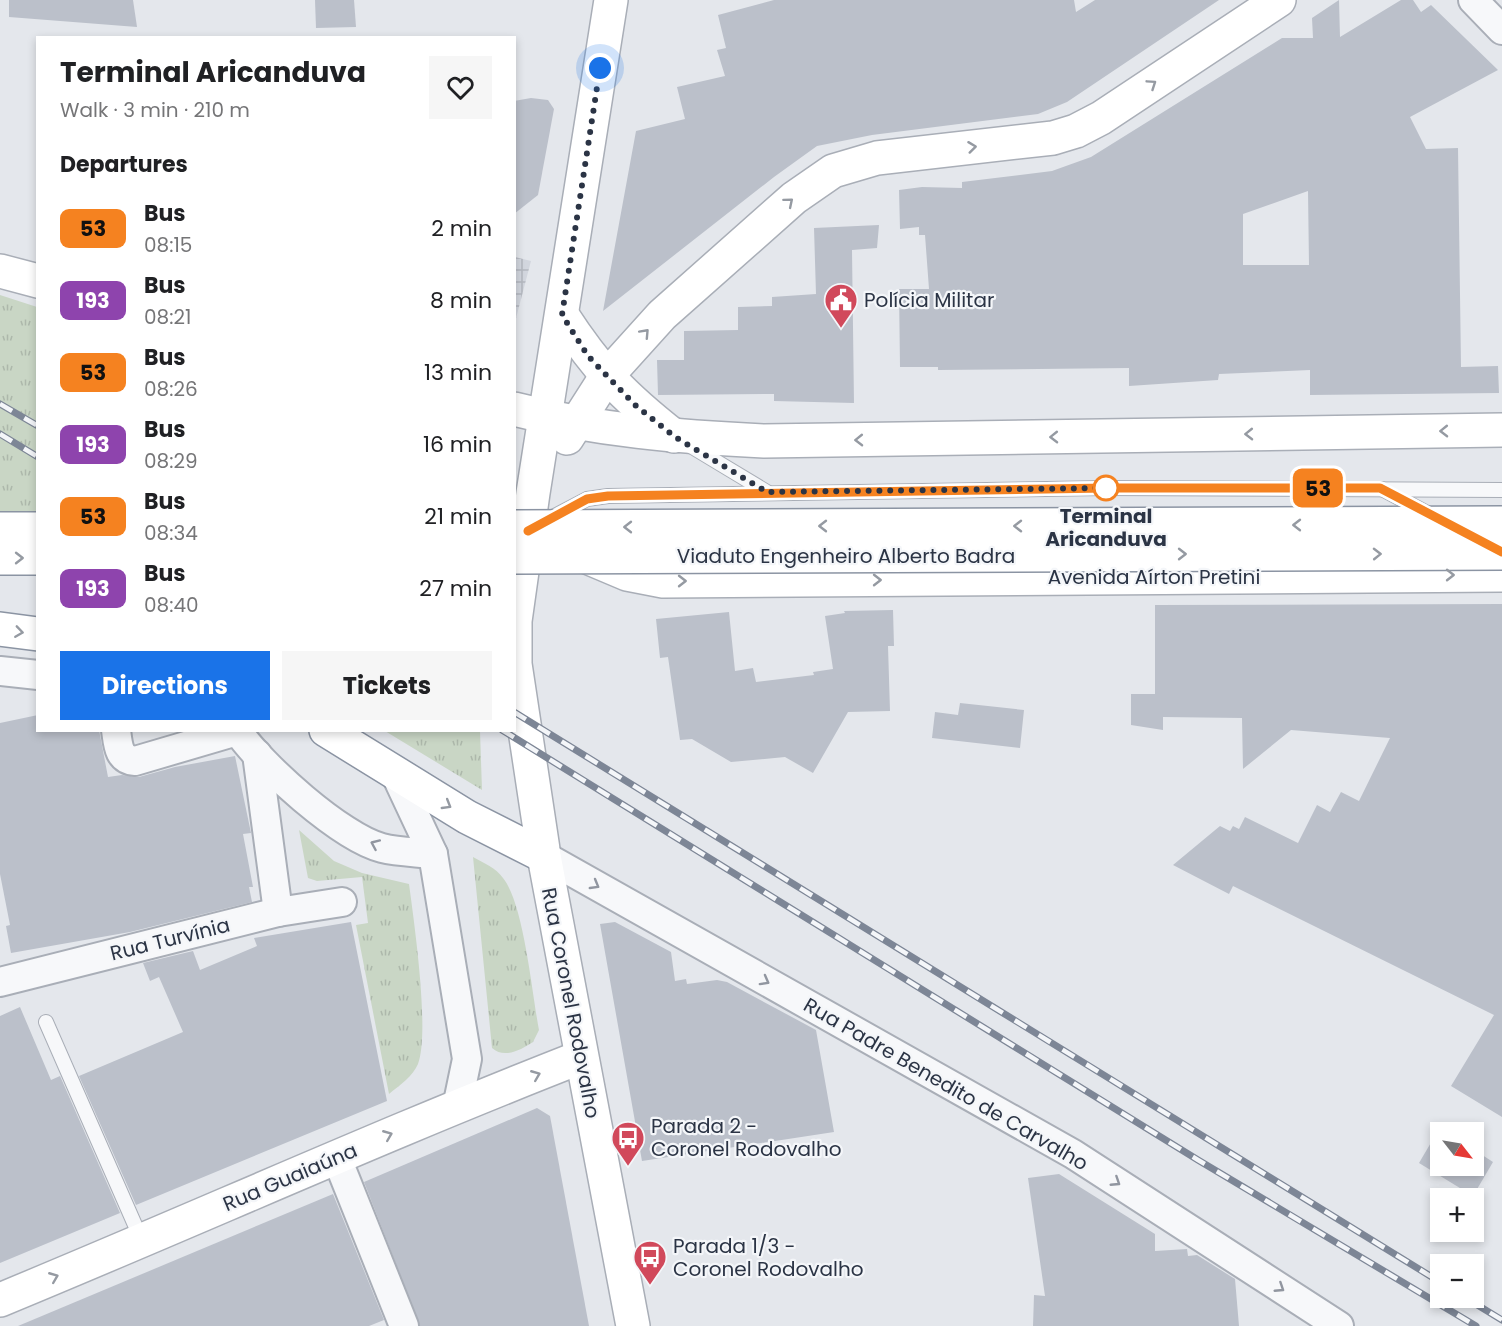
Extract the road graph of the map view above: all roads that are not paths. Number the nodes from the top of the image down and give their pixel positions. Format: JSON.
{"nodes":[{"id":1,"x":611,"y":0,"type":"edge"},
{"id":2,"x":1278,"y":0,"type":"edge"},
{"id":3,"x":1473,"y":0,"type":"edge"},
{"id":4,"x":1502,"y":30,"type":"edge"},
{"id":5,"x":562,"y":315,"type":"junction"},
{"id":6,"x":606,"y":376,"type":"junction"},
{"id":7,"x":530,"y":413,"type":"edge"},
{"id":8,"x":577,"y":423,"type":"junction"},
{"id":9,"x":1502,"y":430,"type":"edge"},
{"id":10,"x":675,"y":437,"type":"junction"},
{"id":11,"x":1380,"y":488,"type":"junction"},
{"id":12,"x":1502,"y":489,"type":"edge"},
{"id":13,"x":767,"y":492,"type":"junction"},
{"id":14,"x":533,"y":494,"type":"junction"},
{"id":15,"x":0,"y":529,"type":"edge"},
{"id":16,"x":36,"y":529,"type":"edge"},
{"id":17,"x":518,"y":535,"type":"edge"},
{"id":18,"x":1492,"y":541,"type":"edge"},
{"id":19,"x":0,"y":558,"type":"edge"},
{"id":20,"x":36,"y":558,"type":"edge"},
{"id":21,"x":1502,"y":575,"type":"edge"},
{"id":22,"x":516,"y":592,"type":"edge"},
{"id":23,"x":0,"y":629,"type":"edge"},
{"id":24,"x":36,"y":634,"type":"edge"},
{"id":25,"x":0,"y":671,"type":"edge"},
{"id":26,"x":516,"y":671,"type":"edge"},
{"id":27,"x":36,"y":675,"type":"edge"},
{"id":28,"x":116,"y":732,"type":"edge"},
{"id":29,"x":234,"y":732,"type":"edge"},
{"id":30,"x":238,"y":732,"type":"edge"},
{"id":31,"x":329,"y":732,"type":"edge"},
{"id":32,"x":257,"y":754,"type":"junction"},
{"id":33,"x":395,"y":774,"type":"junction"},
{"id":34,"x":433,"y":854,"type":"junction"},
{"id":35,"x":544,"y":856,"type":"junction"},
{"id":36,"x":342,"y":902,"type":"dead end"},
{"id":37,"x":278,"y":912,"type":"junction"},
{"id":38,"x":1,"y":976,"type":"edge"},
{"id":39,"x":46,"y":1022,"type":"dead end"},
{"id":40,"x":581,"y":1057,"type":"junction"},
{"id":41,"x":467,"y":1059,"type":"junction"},
{"id":42,"x":490,"y":1093,"type":"junction"},
{"id":43,"x":457,"y":1107,"type":"junction"},
{"id":44,"x":336,"y":1156,"type":"junction"},
{"id":45,"x":142,"y":1241,"type":"junction"},
{"id":46,"x":0,"y":1300,"type":"edge"},
{"id":47,"x":404,"y":1326,"type":"edge"},
{"id":48,"x":633,"y":1326,"type":"edge"},
{"id":49,"x":1339,"y":1326,"type":"edge"}],
"edges":[{"from":1,"to":5,"type":"main road","name":"Rua Coronel Rodovalho"},
{"from":6,"to":2,"type":"main road","one_way":true},
{"from":3,"to":4,"type":"street"},
{"from":5,"to":6,"type":"main road"},
{"from":5,"to":7,"type":"main road","name":"Rua Coronel Rodovalho"},
{"from":6,"to":8,"type":"main road"},
{"from":6,"to":10,"type":"main road"},
{"from":7,"to":8,"type":"main road"},
{"from":7,"to":14,"type":"main road","name":"Rua Coronel Rodovalho"},
{"from":8,"to":10,"type":"main road"},
{"from":8,"to":14,"type":"main road"},
{"from":9,"to":10,"type":"main road","one_way":true},
{"from":10,"to":13,"type":"lane"},
{"from":11,"to":12,"type":"lane"},
{"from":11,"to":13,"type":"lane"},
{"from":11,"to":18,"type":"lane"},
{"from":13,"to":17,"type":"lane"},
{"from":14,"to":17,"type":"main road","name":"Rua Coronel Rodovalho"},
{"from":15,"to":16,"type":"main road"},
{"from":17,"to":18,"type":"main road","name":"Viaduto Engenheiro Alberto Badra","bridge":true},
{"from":17,"to":21,"type":"main road","name":"Avenida Aírton Pretini","one_way":true},
{"from":17,"to":22,"type":"main road","name":"Rua Coronel Rodovalho"},
{"from":19,"to":20,"type":"main road","one_way":true},
{"from":23,"to":24,"type":"main road","one_way":true},
{"from":25,"to":27,"type":"street"},
{"from":26,"to":35,"type":"main road","name":"Rua Coronel Rodovalho"},
{"from":28,"to":29,"type":"street"},
{"from":30,"to":32,"type":"street"},
{"from":31,"to":33,"type":"main road"},
{"from":34,"to":32,"type":"street","one_way":true},
{"from":32,"to":37,"type":"street"},
{"from":33,"to":34,"type":"street"},
{"from":33,"to":35,"type":"main road","one_way":true},
{"from":34,"to":41,"type":"street"},
{"from":35,"to":40,"type":"main road","name":"Rua Coronel Rodovalho"},
{"from":35,"to":49,"type":"street","name":"Rua Padre Benedito de Carvalho","one_way":true},
{"from":36,"to":37,"type":"street","name":"Rua Turvínia"},
{"from":37,"to":38,"type":"street","name":"Rua Turvínia"},
{"from":39,"to":45,"type":"lane"},
{"from":42,"to":40,"type":"main road","name":"Rua Guaiaúna","one_way":true},
{"from":40,"to":48,"type":"main road","name":"Rua Coronel Rodovalho"},
{"from":41,"to":42,"type":"street"},
{"from":41,"to":43,"type":"street"},
{"from":42,"to":43,"type":"main road","name":"Rua Guaiaúna"},
{"from":44,"to":43,"type":"main road","name":"Rua Guaiaúna","one_way":true},
{"from":44,"to":45,"type":"main road","name":"Rua Guaiaúna"},
{"from":44,"to":47,"type":"street"},
{"from":46,"to":45,"type":"main road","name":"Rua Guaiaúna","one_way":true}]}
